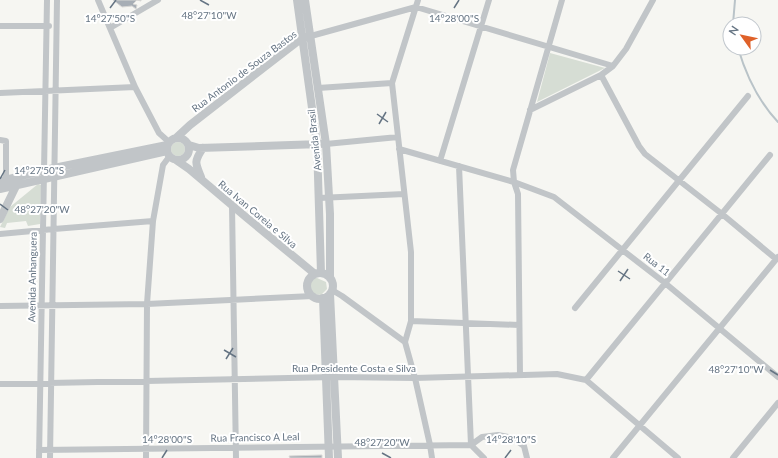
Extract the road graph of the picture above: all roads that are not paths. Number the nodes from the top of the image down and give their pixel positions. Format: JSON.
{"nodes":[{"id":1,"x":47,"y":0,"type":"edge"},
{"id":2,"x":57,"y":0,"type":"edge"},
{"id":3,"x":98,"y":0,"type":"edge"},
{"id":4,"x":158,"y":0,"type":"edge"},
{"id":5,"x":297,"y":0,"type":"edge"},
{"id":6,"x":305,"y":0,"type":"edge"},
{"id":7,"x":418,"y":0,"type":"edge"},
{"id":8,"x":489,"y":0,"type":"edge"},
{"id":9,"x":562,"y":0,"type":"edge"},
{"id":10,"x":653,"y":0,"type":"edge"},
{"id":11,"x":416,"y":7,"type":"junction"},
{"id":12,"x":56,"y":25,"type":"junction"},
{"id":13,"x":0,"y":26,"type":"edge"},
{"id":14,"x":46,"y":26,"type":"junction"},
{"id":15,"x":481,"y":27,"type":"junction"},
{"id":16,"x":110,"y":28,"type":"junction"},
{"id":17,"x":310,"y":36,"type":"junction"},
{"id":18,"x":302,"y":38,"type":"junction"},
{"id":19,"x":548,"y":47,"type":"junction"},
{"id":20,"x":613,"y":66,"type":"junction"},
{"id":21,"x":601,"y":75,"type":"junction"},
{"id":22,"x":392,"y":83,"type":"junction"},
{"id":23,"x":135,"y":87,"type":"junction"},
{"id":24,"x":318,"y":88,"type":"junction"},
{"id":25,"x":46,"y":91,"type":"junction"},
{"id":26,"x":55,"y":91,"type":"junction"},
{"id":27,"x":0,"y":93,"type":"edge"},
{"id":28,"x":748,"y":96,"type":"dead end"},
{"id":29,"x":530,"y":110,"type":"junction"},
{"id":30,"x":190,"y":125,"type":"junction"},
{"id":31,"x":398,"y":137,"type":"junction"},
{"id":32,"x":0,"y":140,"type":"edge"},
{"id":33,"x":317,"y":144,"type":"junction"},
{"id":34,"x":326,"y":144,"type":"junction"},
{"id":35,"x":201,"y":148,"type":"junction"},
{"id":36,"x":171,"y":149,"type":"junction"},
{"id":37,"x":188,"y":149,"type":"junction"},
{"id":38,"x":399,"y":149,"type":"junction"},
{"id":39,"x":770,"y":155,"type":"dead end"},
{"id":40,"x":440,"y":161,"type":"junction"},
{"id":41,"x":459,"y":166,"type":"junction"},
{"id":42,"x":189,"y":169,"type":"junction"},
{"id":43,"x":55,"y":172,"type":"junction"},
{"id":44,"x":43,"y":175,"type":"junction"},
{"id":45,"x":22,"y":176,"type":"junction"},
{"id":46,"x":202,"y":180,"type":"junction"},
{"id":47,"x":678,"y":180,"type":"junction"},
{"id":48,"x":514,"y":182,"type":"junction"},
{"id":49,"x":16,"y":186,"type":"junction"},
{"id":50,"x":2,"y":187,"type":"edge"},
{"id":51,"x":404,"y":194,"type":"junction"},
{"id":52,"x":319,"y":198,"type":"junction"},
{"id":53,"x":329,"y":199,"type":"junction"},
{"id":54,"x":232,"y":206,"type":"junction"},
{"id":55,"x":722,"y":214,"type":"junction"},
{"id":56,"x":0,"y":219,"type":"edge"},
{"id":57,"x":153,"y":221,"type":"junction"},
{"id":58,"x":54,"y":229,"type":"junction"},
{"id":59,"x":43,"y":230,"type":"junction"},
{"id":60,"x":0,"y":234,"type":"edge"},
{"id":61,"x":622,"y":250,"type":"junction"},
{"id":62,"x":777,"y":258,"type":"edge"},
{"id":63,"x":318,"y":274,"type":"junction"},
{"id":64,"x":330,"y":278,"type":"junction"},
{"id":65,"x":665,"y":283,"type":"junction"},
{"id":66,"x":328,"y":294,"type":"junction"},
{"id":67,"x":313,"y":296,"type":"junction"},
{"id":68,"x":233,"y":301,"type":"junction"},
{"id":69,"x":52,"y":304,"type":"junction"},
{"id":70,"x":147,"y":304,"type":"junction"},
{"id":71,"x":42,"y":305,"type":"junction"},
{"id":72,"x":0,"y":306,"type":"edge"},
{"id":73,"x":575,"y":308,"type":"dead end"},
{"id":74,"x":411,"y":321,"type":"junction"},
{"id":75,"x":465,"y":323,"type":"junction"},
{"id":76,"x":519,"y":325,"type":"junction"},
{"id":77,"x":720,"y":328,"type":"junction"},
{"id":78,"x":406,"y":342,"type":"junction"},
{"id":79,"x":520,"y":375,"type":"junction"},
{"id":80,"x":467,"y":376,"type":"junction"},
{"id":81,"x":334,"y":377,"type":"junction"},
{"id":82,"x":778,"y":377,"type":"edge"},
{"id":83,"x":326,"y":378,"type":"junction"},
{"id":84,"x":415,"y":378,"type":"junction"},
{"id":85,"x":235,"y":379,"type":"junction"},
{"id":86,"x":586,"y":380,"type":"junction"},
{"id":87,"x":147,"y":381,"type":"junction"},
{"id":88,"x":41,"y":383,"type":"junction"},
{"id":89,"x":51,"y":383,"type":"junction"},
{"id":90,"x":0,"y":384,"type":"edge"},
{"id":91,"x":778,"y":403,"type":"edge"},
{"id":92,"x":640,"y":426,"type":"junction"},
{"id":93,"x":430,"y":445,"type":"junction"},
{"id":94,"x":471,"y":445,"type":"junction"},
{"id":95,"x":333,"y":446,"type":"junction"},
{"id":96,"x":236,"y":448,"type":"junction"},
{"id":97,"x":50,"y":449,"type":"junction"},
{"id":98,"x":146,"y":449,"type":"junction"},
{"id":99,"x":39,"y":450,"type":"junction"},
{"id":100,"x":39,"y":458,"type":"edge"},
{"id":101,"x":50,"y":458,"type":"edge"},
{"id":102,"x":146,"y":458,"type":"edge"},
{"id":103,"x":236,"y":458,"type":"edge"},
{"id":104,"x":329,"y":458,"type":"edge"},
{"id":105,"x":338,"y":458,"type":"edge"},
{"id":106,"x":432,"y":458,"type":"edge"},
{"id":107,"x":484,"y":458,"type":"edge"},
{"id":108,"x":527,"y":458,"type":"edge"},
{"id":109,"x":613,"y":458,"type":"edge"},
{"id":110,"x":678,"y":458,"type":"edge"},
{"id":111,"x":733,"y":458,"type":"edge"}],
"edges":[{"from":1,"to":14,"type":"street","name":"Avenida Anhanguera"},
{"from":2,"to":12,"type":"street","name":"Avenida Anhanguera"},
{"from":3,"to":16,"type":"street"},
{"from":4,"to":16,"type":"street"},
{"from":5,"to":18,"type":"street","name":"Avenida Brasil"},
{"from":6,"to":17,"type":"street","name":"Avenida Brasil"},
{"from":7,"to":11,"type":"street"},
{"from":8,"to":15,"type":"street"},
{"from":9,"to":19,"type":"street"},
{"from":10,"to":20,"type":"street"},
{"from":11,"to":15,"type":"street"},
{"from":11,"to":17,"type":"street"},
{"from":11,"to":22,"type":"street"},
{"from":12,"to":14,"type":"street"},
{"from":12,"to":26,"type":"street","name":"Avenida Anhanguera"},
{"from":13,"to":14,"type":"street"},
{"from":14,"to":25,"type":"street","name":"Avenida Anhanguera"},
{"from":15,"to":19,"type":"street"},
{"from":15,"to":40,"type":"street"},
{"from":16,"to":23,"type":"street"},
{"from":17,"to":18,"type":"street","name":"Rua Antonio de Souza Bastos"},
{"from":17,"to":24,"type":"street","name":"Avenida Brasil"},
{"from":18,"to":30,"type":"street","name":"Rua Antonio de Souza Bastos"},
{"from":18,"to":33,"type":"street","name":"Avenida Brasil"},
{"from":19,"to":20,"type":"street"},
{"from":19,"to":29,"type":"street"},
{"from":20,"to":21,"type":"street"},
{"from":21,"to":29,"type":"street"},
{"from":21,"to":47,"type":"street"},
{"from":22,"to":24,"type":"street"},
{"from":22,"to":31,"type":"street"},
{"from":23,"to":26,"type":"street"},
{"from":23,"to":36,"type":"street"},
{"from":24,"to":34,"type":"street","name":"Avenida Brasil"},
{"from":25,"to":26,"type":"street"},
{"from":25,"to":27,"type":"street"},
{"from":25,"to":44,"type":"street","name":"Avenida Anhanguera"},
{"from":26,"to":43,"type":"street","name":"Avenida Anhanguera"},
{"from":28,"to":47,"type":"street"},
{"from":29,"to":48,"type":"street"},
{"from":30,"to":36,"type":"street","name":"Rua Antonio de Souza Bastos"},
{"from":30,"to":37,"type":"street","name":"Rua Antonio de Souza Bastos"},
{"from":31,"to":34,"type":"street"},
{"from":31,"to":38,"type":"street"},
{"from":32,"to":50,"type":"street"},
{"from":33,"to":34,"type":"street"},
{"from":33,"to":35,"type":"street"},
{"from":33,"to":52,"type":"street","name":"Avenida Brasil"},
{"from":34,"to":53,"type":"street","name":"Avenida Brasil"},
{"from":35,"to":37,"type":"street"},
{"from":35,"to":46,"type":"street"},
{"from":36,"to":37,"type":"street"},
{"from":36,"to":37,"type":"street"},
{"from":36,"to":42,"type":"street","name":"Rua Ivan Coreia e Silva"},
{"from":36,"to":43,"type":"street"},
{"from":36,"to":57,"type":"street"},
{"from":37,"to":42,"type":"street"},
{"from":38,"to":40,"type":"street","name":"Rua 11"},
{"from":38,"to":51,"type":"street"},
{"from":39,"to":55,"type":"street"},
{"from":40,"to":41,"type":"street","name":"Rua 11"},
{"from":41,"to":48,"type":"street","name":"Rua 11"},
{"from":41,"to":75,"type":"street"},
{"from":42,"to":46,"type":"street","name":"Rua Ivan Coreia e Silva"},
{"from":43,"to":44,"type":"street"},
{"from":43,"to":58,"type":"street","name":"Avenida Anhanguera"},
{"from":44,"to":45,"type":"street"},
{"from":44,"to":49,"type":"street"},
{"from":44,"to":59,"type":"street","name":"Avenida Anhanguera"},
{"from":45,"to":49,"type":"street"},
{"from":45,"to":50,"type":"street"},
{"from":46,"to":54,"type":"street","name":"Rua Ivan Coreia e Silva"},
{"from":47,"to":55,"type":"street"},
{"from":47,"to":61,"type":"street"},
{"from":48,"to":61,"type":"street","name":"Rua 11"},
{"from":48,"to":76,"type":"street"},
{"from":49,"to":50,"type":"street"},
{"from":49,"to":56,"type":"street"},
{"from":51,"to":53,"type":"street"},
{"from":51,"to":74,"type":"street"},
{"from":52,"to":53,"type":"street"},
{"from":52,"to":63,"type":"street","name":"Avenida Brasil"},
{"from":53,"to":64,"type":"street","name":"Avenida Brasil"},
{"from":54,"to":63,"type":"street","name":"Rua Ivan Coreia e Silva"},
{"from":54,"to":68,"type":"street"},
{"from":55,"to":62,"type":"street"},
{"from":55,"to":65,"type":"street"},
{"from":57,"to":58,"type":"street"},
{"from":57,"to":70,"type":"street"},
{"from":58,"to":59,"type":"street"},
{"from":58,"to":69,"type":"street","name":"Avenida Anhanguera"},
{"from":59,"to":60,"type":"street"},
{"from":59,"to":71,"type":"street","name":"Avenida Anhanguera"},
{"from":61,"to":65,"type":"street","name":"Rua 11"},
{"from":61,"to":73,"type":"street"},
{"from":62,"to":77,"type":"street"},
{"from":63,"to":64,"type":"street"},
{"from":63,"to":67,"type":"street"},
{"from":64,"to":66,"type":"street"},
{"from":65,"to":77,"type":"street","name":"Rua 11"},
{"from":65,"to":86,"type":"street"},
{"from":66,"to":67,"type":"street"},
{"from":66,"to":78,"type":"street"},
{"from":66,"to":81,"type":"street"},
{"from":66,"to":83,"type":"street"},
{"from":67,"to":68,"type":"street"},
{"from":68,"to":70,"type":"street"},
{"from":68,"to":85,"type":"street"},
{"from":69,"to":70,"type":"street"},
{"from":69,"to":71,"type":"street"},
{"from":69,"to":89,"type":"street","name":"Avenida Anhanguera"},
{"from":70,"to":87,"type":"street"},
{"from":71,"to":72,"type":"street"},
{"from":71,"to":88,"type":"street","name":"Avenida Anhanguera"},
{"from":74,"to":75,"type":"street"},
{"from":74,"to":78,"type":"street"},
{"from":75,"to":76,"type":"street"},
{"from":75,"to":80,"type":"street"},
{"from":76,"to":79,"type":"street"},
{"from":77,"to":82,"type":"street","name":"Rua 11"},
{"from":77,"to":92,"type":"street"},
{"from":78,"to":84,"type":"street"},
{"from":79,"to":80,"type":"street","name":"Rua Presidente Costa e Silva"},
{"from":79,"to":86,"type":"street","name":"Rua Presidente Costa e Silva"},
{"from":80,"to":84,"type":"street","name":"Rua Presidente Costa e Silva"},
{"from":80,"to":94,"type":"street"},
{"from":81,"to":83,"type":"street","name":"Rua Presidente Costa e Silva"},
{"from":81,"to":84,"type":"street","name":"Rua Presidente Costa e Silva"},
{"from":81,"to":95,"type":"street"},
{"from":83,"to":85,"type":"street","name":"Rua Presidente Costa e Silva"},
{"from":83,"to":95,"type":"street"},
{"from":84,"to":93,"type":"street"},
{"from":85,"to":87,"type":"street","name":"Rua Presidente Costa e Silva"},
{"from":85,"to":96,"type":"street"},
{"from":86,"to":92,"type":"street","name":"Rua Presidente Costa e Silva"},
{"from":87,"to":89,"type":"street","name":"Rua Presidente Costa e Silva"},
{"from":87,"to":98,"type":"street"},
{"from":88,"to":89,"type":"street","name":"Rua Presidente Costa e Silva"},
{"from":88,"to":90,"type":"street","name":"Rua Presidente Costa e Silva"},
{"from":88,"to":99,"type":"street","name":"Avenida Anhanguera"},
{"from":89,"to":97,"type":"street","name":"Avenida Anhanguera"},
{"from":91,"to":111,"type":"street"},
{"from":92,"to":109,"type":"street"},
{"from":92,"to":110,"type":"street","name":"Rua Presidente Costa e Silva"},
{"from":93,"to":94,"type":"street","name":"Rua Francisco A Leal"},
{"from":93,"to":95,"type":"street","name":"Rua Francisco A Leal"},
{"from":93,"to":106,"type":"street"},
{"from":94,"to":107,"type":"street"},
{"from":94,"to":108,"type":"street"},
{"from":95,"to":96,"type":"street","name":"Rua Francisco A Leal"},
{"from":95,"to":104,"type":"street"},
{"from":95,"to":105,"type":"street"},
{"from":96,"to":98,"type":"street","name":"Rua Francisco A Leal"},
{"from":96,"to":103,"type":"street"},
{"from":97,"to":98,"type":"street","name":"Rua Francisco A Leal"},
{"from":97,"to":99,"type":"street","name":"Rua Francisco A Leal"},
{"from":97,"to":101,"type":"street","name":"Avenida Anhanguera"},
{"from":98,"to":102,"type":"street"},
{"from":99,"to":100,"type":"street","name":"Avenida Anhanguera"}]}
